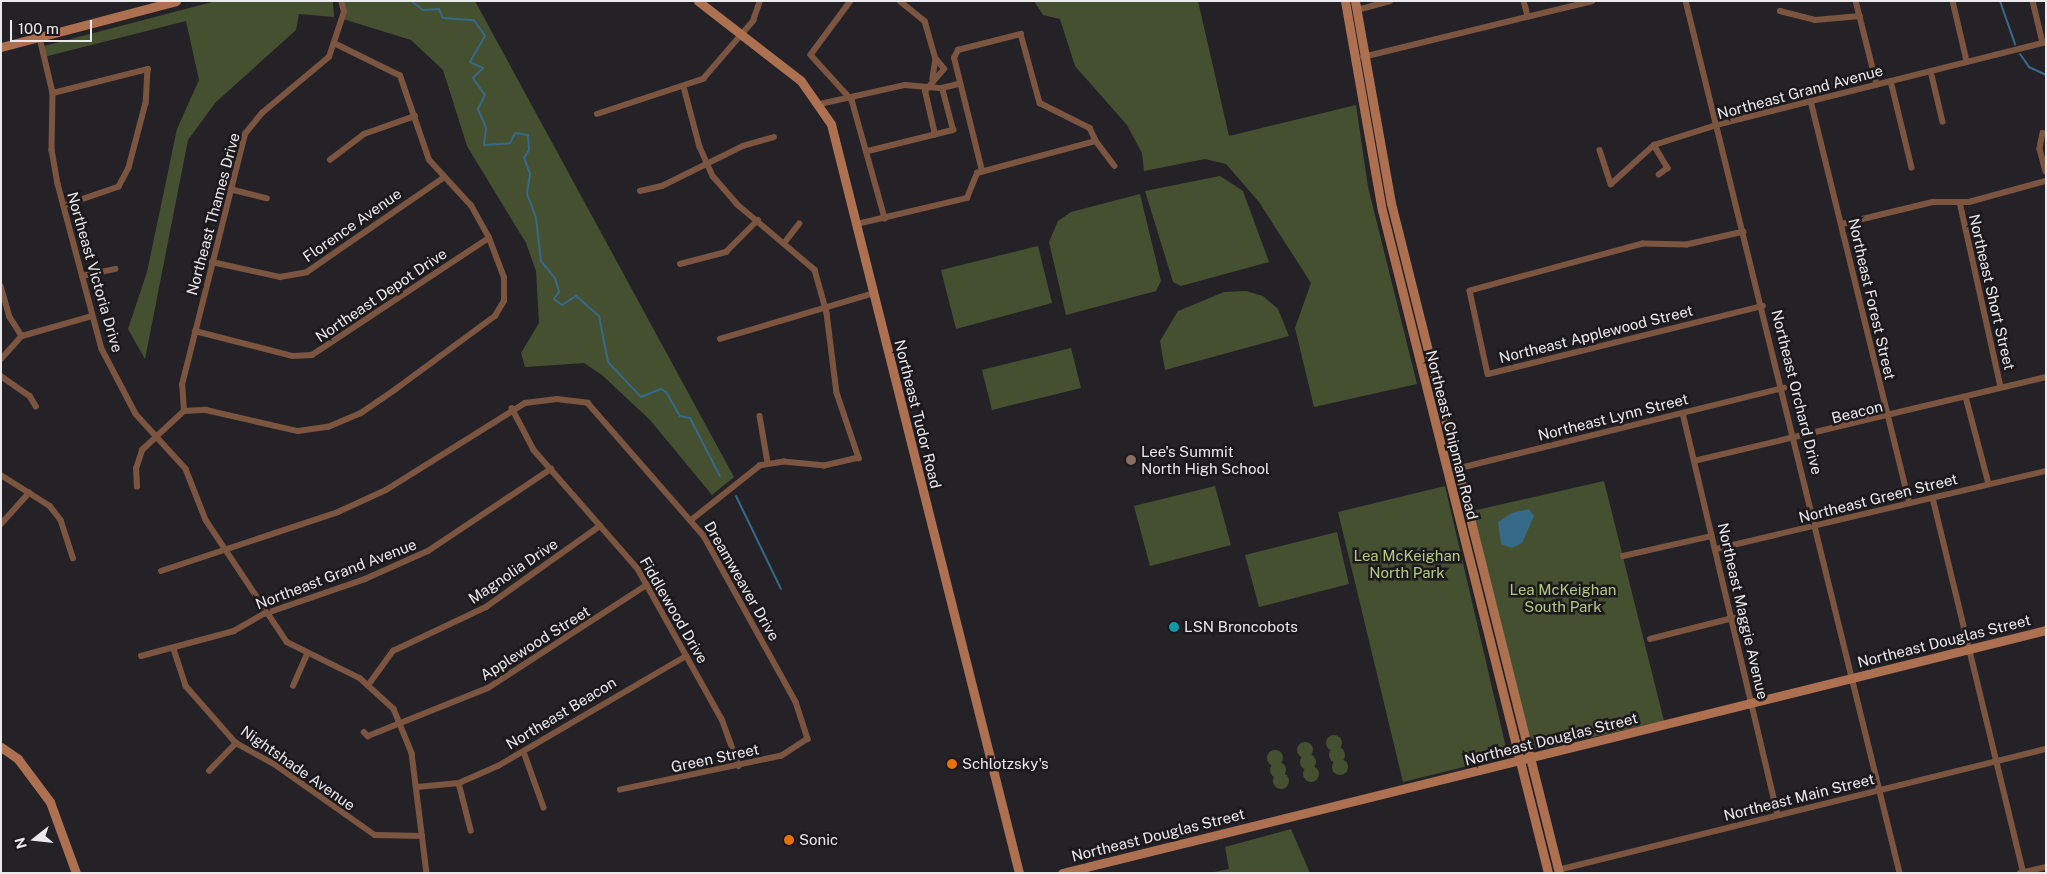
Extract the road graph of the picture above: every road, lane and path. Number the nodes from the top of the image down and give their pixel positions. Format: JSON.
{"nodes":[{"id":1,"x":176,"y":1,"type":"edge"},
{"id":2,"x":342,"y":1,"type":"edge"},
{"id":3,"x":698,"y":1,"type":"edge"},
{"id":4,"x":760,"y":1,"type":"edge"},
{"id":5,"x":851,"y":1,"type":"edge"},
{"id":6,"x":900,"y":1,"type":"edge"},
{"id":7,"x":1345,"y":1,"type":"edge"},
{"id":8,"x":1390,"y":1,"type":"edge"},
{"id":9,"x":1524,"y":1,"type":"edge"},
{"id":10,"x":1592,"y":1,"type":"edge"},
{"id":11,"x":1686,"y":1,"type":"edge"},
{"id":12,"x":1856,"y":1,"type":"edge"},
{"id":13,"x":1953,"y":1,"type":"edge"},
{"id":14,"x":2034,"y":1,"type":"edge"},
{"id":15,"x":710,"y":5,"type":"edge"},
{"id":16,"x":1356,"y":6,"type":"edge"},
{"id":17,"x":1780,"y":11,"type":"dead end"},
{"id":18,"x":1528,"y":16,"type":"junction"},
{"id":19,"x":1860,"y":16,"type":"junction"},
{"id":20,"x":742,"y":33,"type":"junction"},
{"id":21,"x":40,"y":38,"type":"junction"},
{"id":22,"x":2045,"y":42,"type":"edge"},
{"id":23,"x":335,"y":44,"type":"junction"},
{"id":24,"x":1,"y":47,"type":"edge"},
{"id":25,"x":1362,"y":57,"type":"junction"},
{"id":26,"x":936,"y":59,"type":"junction"},
{"id":27,"x":1967,"y":61,"type":"junction"},
{"id":28,"x":1931,"y":71,"type":"junction"},
{"id":29,"x":1892,"y":81,"type":"junction"},
{"id":30,"x":931,"y":82,"type":"junction"},
{"id":31,"x":958,"y":84,"type":"junction"},
{"id":32,"x":1877,"y":84,"type":"junction"},
{"id":33,"x":684,"y":87,"type":"junction"},
{"id":34,"x":942,"y":88,"type":"junction"},
{"id":35,"x":53,"y":93,"type":"junction"},
{"id":36,"x":852,"y":100,"type":"junction"},
{"id":37,"x":1811,"y":101,"type":"junction"},
{"id":38,"x":820,"y":104,"type":"junction"},
{"id":39,"x":597,"y":114,"type":"dead end"},
{"id":40,"x":415,"y":116,"type":"junction"},
{"id":41,"x":1943,"y":122,"type":"dead end"},
{"id":42,"x":1718,"y":125,"type":"junction"},
{"id":43,"x":2043,"y":133,"type":"dead end"},
{"id":44,"x":935,"y":134,"type":"junction"},
{"id":45,"x":774,"y":137,"type":"dead end"},
{"id":46,"x":1096,"y":142,"type":"junction"},
{"id":47,"x":1654,"y":145,"type":"junction"},
{"id":48,"x":868,"y":150,"type":"junction"},
{"id":49,"x":1600,"y":150,"type":"dead end"},
{"id":50,"x":330,"y":160,"type":"dead end"},
{"id":51,"x":707,"y":164,"type":"junction"},
{"id":52,"x":1115,"y":166,"type":"dead end"},
{"id":53,"x":1912,"y":168,"type":"dead end"},
{"id":54,"x":2046,"y":170,"type":"edge"},
{"id":55,"x":982,"y":171,"type":"junction"},
{"id":56,"x":1659,"y":175,"type":"dead end"},
{"id":57,"x":442,"y":179,"type":"junction"},
{"id":58,"x":2046,"y":182,"type":"edge"},
{"id":59,"x":230,"y":189,"type":"junction"},
{"id":60,"x":640,"y":190,"type":"dead end"},
{"id":61,"x":266,"y":198,"type":"dead end"},
{"id":62,"x":1960,"y":202,"type":"junction"},
{"id":63,"x":64,"y":206,"type":"junction"},
{"id":64,"x":885,"y":218,"type":"junction"},
{"id":65,"x":758,"y":220,"type":"junction"},
{"id":66,"x":799,"y":224,"type":"dead end"},
{"id":67,"x":857,"y":224,"type":"junction"},
{"id":68,"x":1842,"y":224,"type":"junction"},
{"id":69,"x":1744,"y":232,"type":"junction"},
{"id":70,"x":489,"y":238,"type":"junction"},
{"id":71,"x":785,"y":242,"type":"junction"},
{"id":72,"x":212,"y":262,"type":"junction"},
{"id":73,"x":680,"y":264,"type":"dead end"},
{"id":74,"x":115,"y":269,"type":"dead end"},
{"id":75,"x":82,"y":276,"type":"junction"},
{"id":76,"x":1,"y":286,"type":"edge"},
{"id":77,"x":874,"y":293,"type":"junction"},
{"id":78,"x":825,"y":306,"type":"junction"},
{"id":79,"x":1763,"y":306,"type":"junction"},
{"id":80,"x":92,"y":316,"type":"junction"},
{"id":81,"x":195,"y":331,"type":"junction"},
{"id":82,"x":22,"y":336,"type":"junction"},
{"id":83,"x":720,"y":340,"type":"dead end"},
{"id":84,"x":1,"y":359,"type":"edge"},
{"id":85,"x":1,"y":376,"type":"edge"},
{"id":86,"x":2046,"y":377,"type":"edge"},
{"id":87,"x":2001,"y":387,"type":"junction"},
{"id":88,"x":1784,"y":388,"type":"junction"},
{"id":89,"x":1966,"y":397,"type":"junction"},
{"id":90,"x":36,"y":406,"type":"dead end"},
{"id":91,"x":512,"y":408,"type":"junction"},
{"id":92,"x":184,"y":411,"type":"junction"},
{"id":93,"x":1683,"y":413,"type":"junction"},
{"id":94,"x":760,"y":416,"type":"dead end"},
{"id":95,"x":1888,"y":417,"type":"junction"},
{"id":96,"x":157,"y":433,"type":"junction"},
{"id":97,"x":1795,"y":439,"type":"junction"},
{"id":98,"x":1694,"y":462,"type":"junction"},
{"id":99,"x":768,"y":463,"type":"junction"},
{"id":100,"x":551,"y":469,"type":"junction"},
{"id":101,"x":1452,"y":470,"type":"junction"},
{"id":102,"x":2046,"y":471,"type":"edge"},
{"id":103,"x":1,"y":475,"type":"edge"},
{"id":104,"x":1989,"y":484,"type":"junction"},
{"id":105,"x":137,"y":487,"type":"dead end"},
{"id":106,"x":29,"y":493,"type":"junction"},
{"id":107,"x":1933,"y":498,"type":"junction"},
{"id":108,"x":1910,"y":503,"type":"junction"},
{"id":109,"x":692,"y":520,"type":"junction"},
{"id":110,"x":1,"y":524,"type":"edge"},
{"id":111,"x":600,"y":526,"type":"junction"},
{"id":112,"x":1817,"y":527,"type":"junction"},
{"id":113,"x":1712,"y":536,"type":"junction"},
{"id":114,"x":223,"y":549,"type":"junction"},
{"id":115,"x":1716,"y":549,"type":"junction"},
{"id":116,"x":1624,"y":556,"type":"dead end"},
{"id":117,"x":74,"y":558,"type":"dead end"},
{"id":118,"x":162,"y":571,"type":"dead end"},
{"id":119,"x":648,"y":584,"type":"junction"},
{"id":120,"x":264,"y":614,"type":"junction"},
{"id":121,"x":1733,"y":618,"type":"junction"},
{"id":122,"x":2046,"y":630,"type":"edge"},
{"id":123,"x":1650,"y":639,"type":"dead end"},
{"id":124,"x":1969,"y":648,"type":"junction"},
{"id":125,"x":174,"y":649,"type":"junction"},
{"id":126,"x":307,"y":655,"type":"junction"},
{"id":127,"x":141,"y":656,"type":"dead end"},
{"id":128,"x":686,"y":656,"type":"junction"},
{"id":129,"x":1853,"y":679,"type":"junction"},
{"id":130,"x":368,"y":684,"type":"junction"},
{"id":131,"x":293,"y":686,"type":"dead end"},
{"id":132,"x":1752,"y":703,"type":"junction"},
{"id":133,"x":401,"y":721,"type":"junction"},
{"id":134,"x":364,"y":732,"type":"dead end"},
{"id":135,"x":808,"y":739,"type":"joint"},
{"id":136,"x":236,"y":743,"type":"junction"},
{"id":137,"x":1,"y":747,"type":"edge"},
{"id":138,"x":2046,"y":749,"type":"edge"},
{"id":139,"x":524,"y":752,"type":"junction"},
{"id":140,"x":1528,"y":758,"type":"junction"},
{"id":141,"x":1518,"y":760,"type":"junction"},
{"id":142,"x":1997,"y":761,"type":"junction"},
{"id":143,"x":740,"y":766,"type":"junction"},
{"id":144,"x":209,"y":771,"type":"dead end"},
{"id":145,"x":459,"y":783,"type":"junction"},
{"id":146,"x":417,"y":787,"type":"junction"},
{"id":147,"x":621,"y":790,"type":"dead end"},
{"id":148,"x":1880,"y":790,"type":"junction"},
{"id":149,"x":544,"y":808,"type":"dead end"},
{"id":150,"x":1778,"y":814,"type":"junction"},
{"id":151,"x":471,"y":830,"type":"dead end"},
{"id":152,"x":422,"y":836,"type":"junction"},
{"id":153,"x":2046,"y":867,"type":"edge"},
{"id":154,"x":1559,"y":871,"type":"edge"},
{"id":155,"x":2022,"y":872,"type":"edge"},
{"id":156,"x":76,"y":873,"type":"edge"},
{"id":157,"x":427,"y":873,"type":"edge"},
{"id":158,"x":1019,"y":873,"type":"edge"},
{"id":159,"x":1062,"y":873,"type":"edge"},
{"id":160,"x":1548,"y":873,"type":"edge"},
{"id":161,"x":1900,"y":873,"type":"edge"}],
"edges":[{"from":1,"to":21,"type":"main road"},
{"from":2,"to":23,"type":"street","name":"Northeast Thames Drive"},
{"from":3,"to":15,"type":"main road","name":"Northeast Tudor Road"},
{"from":4,"to":20,"type":"street"},
{"from":5,"to":36,"type":"street"},
{"from":6,"to":26,"type":"street"},
{"from":7,"to":25,"type":"main road","name":"Northeast Chipman Road"},
{"from":8,"to":16,"type":"street"},
{"from":9,"to":18,"type":"street"},
{"from":10,"to":18,"type":"street"},
{"from":11,"to":42,"type":"street","name":"Northeast Orchard Drive"},
{"from":12,"to":19,"type":"street"},
{"from":13,"to":27,"type":"street"},
{"from":14,"to":22,"type":"street"},
{"from":15,"to":20,"type":"main road","name":"Northeast Tudor Road"},
{"from":16,"to":25,"type":"main road","name":"Northeast Chipman Road"},
{"from":17,"to":19,"type":"street"},
{"from":18,"to":25,"type":"street"},
{"from":19,"to":32,"type":"street"},
{"from":20,"to":33,"type":"street"},
{"from":20,"to":38,"type":"main road","name":"Northeast Tudor Road"},
{"from":21,"to":24,"type":"main road"},
{"from":21,"to":35,"type":"street","name":"Northeast Victoria Drive"},
{"from":22,"to":27,"type":"street","name":"Northeast Grand Avenue"},
{"from":23,"to":40,"type":"street"},
{"from":23,"to":59,"type":"street","name":"Northeast Thames Drive"},
{"from":25,"to":101,"type":"main road","name":"Northeast Chipman Road"},
{"from":26,"to":30,"type":"street"},
{"from":26,"to":30,"type":"street"},
{"from":27,"to":28,"type":"street","name":"Northeast Grand Avenue"},
{"from":28,"to":29,"type":"street","name":"Northeast Grand Avenue"},
{"from":28,"to":41,"type":"street"},
{"from":29,"to":32,"type":"street","name":"Northeast Grand Avenue"},
{"from":29,"to":53,"type":"street"},
{"from":30,"to":34,"type":"street"},
{"from":30,"to":36,"type":"street"},
{"from":30,"to":44,"type":"street"},
{"from":31,"to":34,"type":"street"},
{"from":31,"to":46,"type":"street"},
{"from":31,"to":55,"type":"street"},
{"from":32,"to":37,"type":"street","name":"Northeast Grand Avenue"},
{"from":33,"to":39,"type":"street"},
{"from":33,"to":51,"type":"street"},
{"from":34,"to":44,"type":"street"},
{"from":35,"to":63,"type":"street","name":"Northeast Victoria Drive"},
{"from":35,"to":63,"type":"street"},
{"from":36,"to":38,"type":"street"},
{"from":36,"to":48,"type":"street"},
{"from":37,"to":42,"type":"street","name":"Northeast Grand Avenue"},
{"from":37,"to":68,"type":"street","name":"Northeast Forest Street"},
{"from":38,"to":67,"type":"main road","name":"Northeast Tudor Road"},
{"from":40,"to":50,"type":"street"},
{"from":40,"to":57,"type":"street"},
{"from":42,"to":47,"type":"street","name":"Northeast Grand Avenue"},
{"from":42,"to":69,"type":"street","name":"Northeast Orchard Drive"},
{"from":43,"to":54,"type":"street"},
{"from":44,"to":48,"type":"street"},
{"from":45,"to":51,"type":"street"},
{"from":46,"to":52,"type":"street"},
{"from":46,"to":55,"type":"street"},
{"from":47,"to":49,"type":"street","name":"Northeast Grand Avenue"},
{"from":47,"to":56,"type":"street"},
{"from":48,"to":64,"type":"street"},
{"from":51,"to":60,"type":"street"},
{"from":51,"to":65,"type":"street"},
{"from":55,"to":64,"type":"street"},
{"from":57,"to":70,"type":"street"},
{"from":57,"to":72,"type":"street","name":"Florence Avenue"},
{"from":58,"to":62,"type":"street"},
{"from":59,"to":61,"type":"street"},
{"from":59,"to":72,"type":"street","name":"Northeast Thames Drive"},
{"from":62,"to":68,"type":"street"},
{"from":62,"to":87,"type":"street","name":"Northeast Short Street"},
{"from":63,"to":75,"type":"street","name":"Northeast Victoria Drive"},
{"from":64,"to":67,"type":"street"},
{"from":65,"to":71,"type":"street"},
{"from":65,"to":73,"type":"street"},
{"from":66,"to":71,"type":"street"},
{"from":67,"to":77,"type":"main road","name":"Northeast Tudor Road"},
{"from":68,"to":95,"type":"street","name":"Northeast Forest Street"},
{"from":69,"to":79,"type":"street","name":"Northeast Orchard Drive"},
{"from":69,"to":79,"type":"street","name":"Northeast Applewood Street"},
{"from":70,"to":81,"type":"street","name":"Northeast Depot Drive"},
{"from":70,"to":92,"type":"street"},
{"from":71,"to":78,"type":"street"},
{"from":72,"to":81,"type":"street","name":"Northeast Thames Drive"},
{"from":74,"to":75,"type":"street"},
{"from":75,"to":80,"type":"street","name":"Northeast Victoria Drive"},
{"from":76,"to":82,"type":"street"},
{"from":77,"to":78,"type":"street"},
{"from":77,"to":158,"type":"main road","name":"Northeast Tudor Road"},
{"from":78,"to":83,"type":"street"},
{"from":78,"to":99,"type":"street"},
{"from":79,"to":88,"type":"street","name":"Northeast Orchard Drive"},
{"from":80,"to":82,"type":"street"},
{"from":80,"to":96,"type":"street","name":"Northeast Victoria Drive"},
{"from":81,"to":92,"type":"street","name":"Northeast Thames Drive"},
{"from":82,"to":84,"type":"street"},
{"from":85,"to":90,"type":"street"},
{"from":86,"to":87,"type":"street","name":"Beacon"},
{"from":87,"to":89,"type":"street","name":"Beacon"},
{"from":88,"to":93,"type":"street","name":"Northeast Lynn Street"},
{"from":88,"to":97,"type":"street","name":"Northeast Orchard Drive"},
{"from":89,"to":95,"type":"street","name":"Beacon"},
{"from":89,"to":104,"type":"street"},
{"from":91,"to":100,"type":"street","name":"Fiddlewood Drive"},
{"from":91,"to":109,"type":"street","name":"Dreamweaver Drive"},
{"from":91,"to":114,"type":"street"},
{"from":92,"to":96,"type":"street"},
{"from":93,"to":98,"type":"street","name":"Northeast Maggie Avenue"},
{"from":93,"to":101,"type":"street","name":"Northeast Lynn Street"},
{"from":94,"to":99,"type":"street"},
{"from":95,"to":97,"type":"street","name":"Beacon"},
{"from":95,"to":108,"type":"street","name":"Northeast Forest Street"},
{"from":96,"to":105,"type":"street"},
{"from":96,"to":114,"type":"street","name":"Northeast Victoria Drive"},
{"from":97,"to":98,"type":"street","name":"Beacon"},
{"from":97,"to":112,"type":"street","name":"Northeast Orchard Drive"},
{"from":98,"to":113,"type":"street","name":"Northeast Maggie Avenue"},
{"from":99,"to":109,"type":"street"},
{"from":100,"to":111,"type":"street","name":"Fiddlewood Drive"},
{"from":100,"to":120,"type":"street","name":"Northeast Grand Avenue"},
{"from":101,"to":140,"type":"main road","name":"Northeast Chipman Road"},
{"from":101,"to":141,"type":"main road","name":"Northeast Chipman Road"},
{"from":102,"to":104,"type":"street","name":"Northeast Green Street"},
{"from":103,"to":106,"type":"street"},
{"from":104,"to":107,"type":"street","name":"Northeast Green Street"},
{"from":106,"to":110,"type":"street"},
{"from":106,"to":117,"type":"street"},
{"from":107,"to":108,"type":"street","name":"Northeast Green Street"},
{"from":107,"to":124,"type":"street"},
{"from":108,"to":112,"type":"street","name":"Northeast Green Street"},
{"from":109,"to":135,"type":"street","name":"Dreamweaver Drive"},
{"from":111,"to":119,"type":"street","name":"Fiddlewood Drive"},
{"from":111,"to":130,"type":"street","name":"Magnolia Drive"},
{"from":112,"to":115,"type":"street","name":"Northeast Green Street"},
{"from":112,"to":129,"type":"street","name":"Northeast Orchard Drive"},
{"from":113,"to":115,"type":"street","name":"Northeast Maggie Avenue"},
{"from":113,"to":116,"type":"street"},
{"from":114,"to":118,"type":"street"},
{"from":114,"to":120,"type":"street","name":"Northeast Victoria Drive"},
{"from":115,"to":121,"type":"street","name":"Northeast Maggie Avenue"},
{"from":119,"to":128,"type":"street","name":"Fiddlewood Drive"},
{"from":119,"to":133,"type":"street","name":"Applewood Street"},
{"from":120,"to":125,"type":"street","name":"Northeast Grand Avenue"},
{"from":120,"to":126,"type":"street","name":"Northeast Victoria Drive"},
{"from":121,"to":123,"type":"street"},
{"from":121,"to":132,"type":"street","name":"Northeast Maggie Avenue"},
{"from":122,"to":124,"type":"main road","name":"Northeast Douglas Street"},
{"from":124,"to":129,"type":"main road","name":"Northeast Douglas Street"},
{"from":124,"to":142,"type":"street"},
{"from":125,"to":127,"type":"street","name":"Northeast Grand Avenue"},
{"from":125,"to":136,"type":"street","name":"Nightshade Avenue"},
{"from":126,"to":130,"type":"street","name":"Northeast Victoria Drive"},
{"from":126,"to":131,"type":"street"},
{"from":128,"to":139,"type":"street","name":"Northeast Beacon"},
{"from":128,"to":143,"type":"street","name":"Fiddlewood Drive"},
{"from":129,"to":132,"type":"main road","name":"Northeast Douglas Street"},
{"from":129,"to":148,"type":"street","name":"Northeast Orchard Drive"},
{"from":130,"to":133,"type":"street","name":"Northeast Victoria Drive"},
{"from":132,"to":140,"type":"main road","name":"Northeast Douglas Street"},
{"from":132,"to":150,"type":"street","name":"Northeast Maggie Avenue"},
{"from":133,"to":134,"type":"street","name":"Applewood Street"},
{"from":133,"to":146,"type":"street","name":"Northeast Victoria Drive"},
{"from":135,"to":143,"type":"street","name":"Green Street"},
{"from":136,"to":144,"type":"street"},
{"from":136,"to":152,"type":"street","name":"Nightshade Avenue"},
{"from":137,"to":156,"type":"main road"},
{"from":138,"to":142,"type":"street","name":"Northeast Main Street"},
{"from":139,"to":145,"type":"street","name":"Northeast Beacon"},
{"from":139,"to":149,"type":"street"},
{"from":140,"to":141,"type":"main road","name":"Northeast Douglas Street"},
{"from":140,"to":154,"type":"main road","name":"Northeast Chipman Road"},
{"from":141,"to":159,"type":"main road","name":"Northeast Douglas Street"},
{"from":141,"to":160,"type":"main road","name":"Northeast Chipman Road"},
{"from":142,"to":148,"type":"street","name":"Northeast Main Street"},
{"from":142,"to":155,"type":"street"},
{"from":143,"to":147,"type":"street","name":"Green Street"},
{"from":145,"to":146,"type":"street","name":"Northeast Beacon"},
{"from":145,"to":151,"type":"street"},
{"from":146,"to":152,"type":"street","name":"Northeast Victoria Drive"},
{"from":148,"to":150,"type":"street","name":"Northeast Main Street"},
{"from":148,"to":161,"type":"street","name":"Northeast Orchard Drive"},
{"from":150,"to":154,"type":"street","name":"Northeast Main Street"},
{"from":152,"to":157,"type":"street","name":"Northeast Victoria Drive"},
{"from":153,"to":155,"type":"street"}]}
